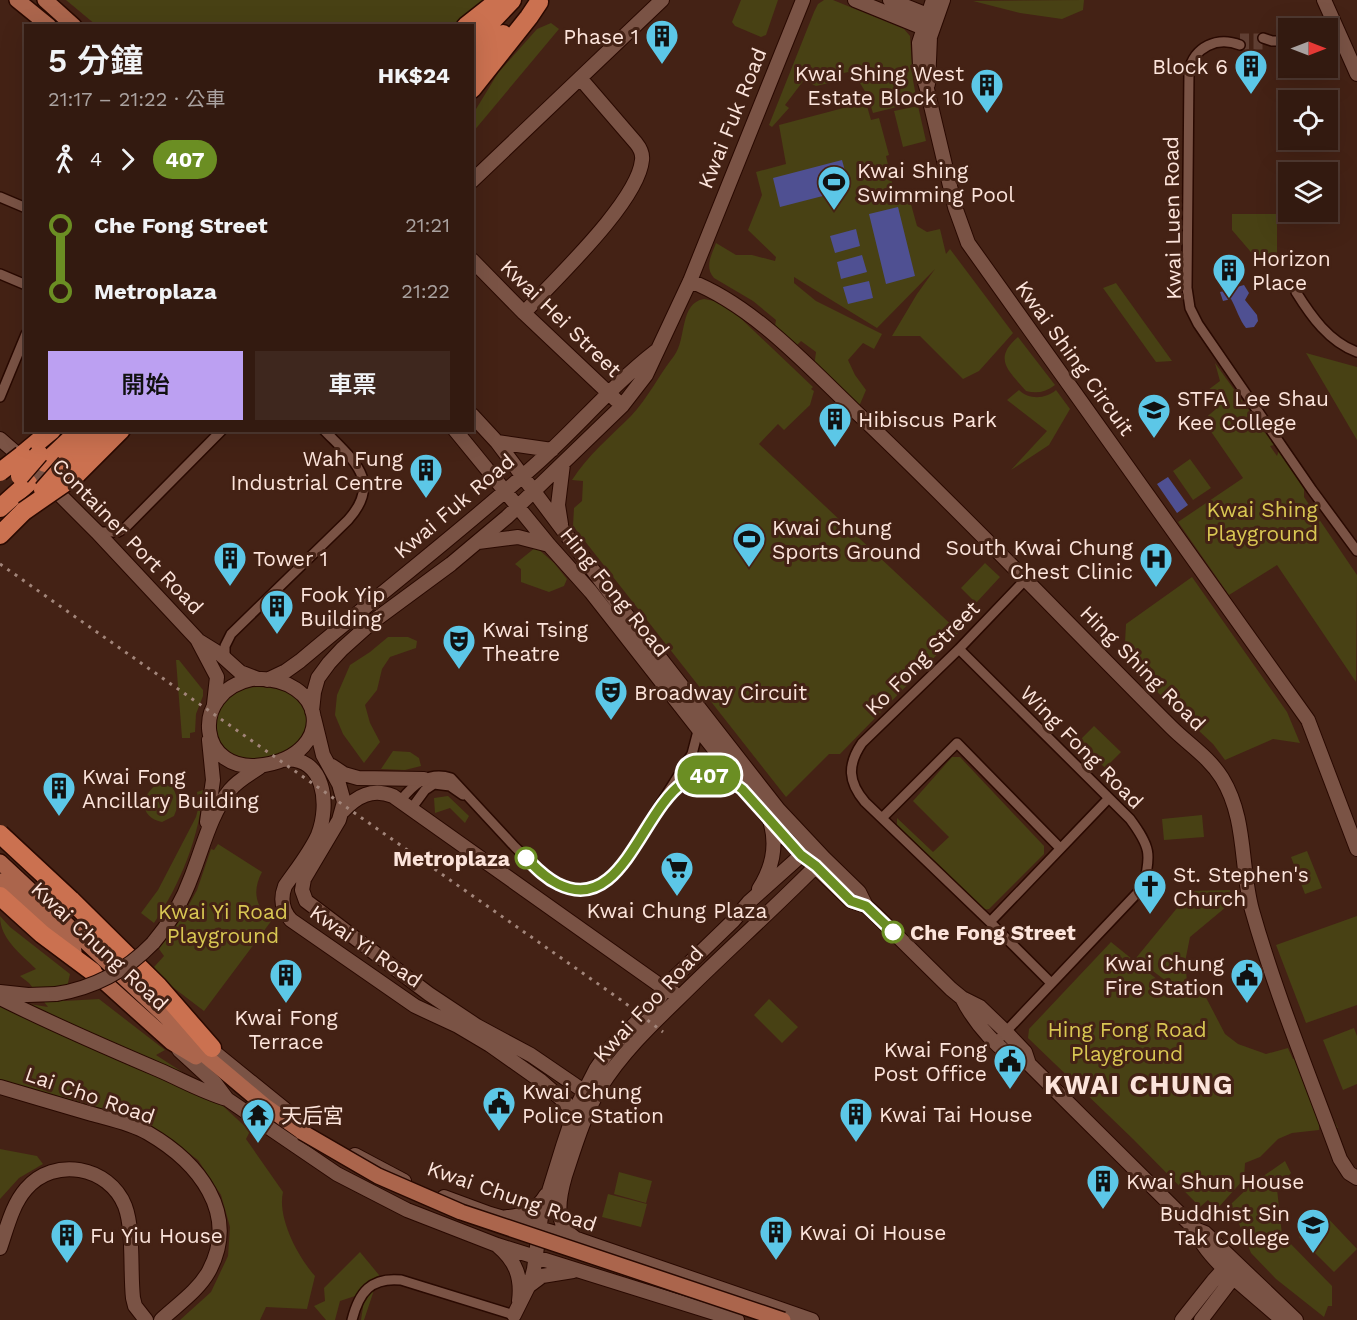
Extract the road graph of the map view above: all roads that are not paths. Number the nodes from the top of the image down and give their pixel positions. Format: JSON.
{"nodes":[{"id":1,"x":17,"y":0,"type":"edge"},
{"id":2,"x":45,"y":0,"type":"edge"},
{"id":3,"x":499,"y":0,"type":"edge"},
{"id":4,"x":512,"y":0,"type":"edge"},
{"id":5,"x":662,"y":0,"type":"edge"},
{"id":6,"x":803,"y":0,"type":"edge"},
{"id":7,"x":855,"y":0,"type":"edge"},
{"id":8,"x":890,"y":0,"type":"edge"},
{"id":9,"x":933,"y":0,"type":"edge"},
{"id":10,"x":943,"y":0,"type":"edge"},
{"id":11,"x":1324,"y":0,"type":"edge"},
{"id":12,"x":540,"y":1,"type":"edge"},
{"id":13,"x":1328,"y":18,"type":"edge"},
{"id":14,"x":930,"y":23,"type":"junction"},
{"id":15,"x":47,"y":24,"type":"edge"},
{"id":16,"x":72,"y":24,"type":"edge"},
{"id":17,"x":469,"y":24,"type":"edge"},
{"id":18,"x":474,"y":40,"type":"edge"},
{"id":19,"x":1338,"y":40,"type":"edge"},
{"id":20,"x":1237,"y":41,"type":"tunnel mouth"},
{"id":21,"x":1266,"y":41,"type":"tunnel mouth"},
{"id":22,"x":1278,"y":41,"type":"edge"},
{"id":23,"x":474,"y":62,"type":"edge"},
{"id":24,"x":1357,"y":74,"type":"edge"},
{"id":25,"x":580,"y":78,"type":"junction"},
{"id":26,"x":474,"y":87,"type":"edge"},
{"id":27,"x":474,"y":179,"type":"edge"},
{"id":28,"x":0,"y":197,"type":"edge"},
{"id":29,"x":24,"y":207,"type":"edge"},
{"id":30,"x":474,"y":262,"type":"edge"},
{"id":31,"x":0,"y":274,"type":"edge"},
{"id":32,"x":690,"y":281,"type":"junction"},
{"id":33,"x":24,"y":284,"type":"edge"},
{"id":34,"x":1296,"y":292,"type":"dead end"},
{"id":35,"x":524,"y":313,"type":"junction"},
{"id":36,"x":24,"y":339,"type":"edge"},
{"id":37,"x":656,"y":351,"type":"junction"},
{"id":38,"x":1357,"y":352,"type":"edge"},
{"id":39,"x":609,"y":394,"type":"junction"},
{"id":40,"x":0,"y":397,"type":"edge"},
{"id":41,"x":622,"y":406,"type":"junction"},
{"id":42,"x":474,"y":417,"type":"edge"},
{"id":43,"x":50,"y":432,"type":"edge"},
{"id":44,"x":57,"y":432,"type":"edge"},
{"id":45,"x":78,"y":432,"type":"edge"},
{"id":46,"x":98,"y":432,"type":"edge"},
{"id":47,"x":119,"y":432,"type":"edge"},
{"id":48,"x":220,"y":432,"type":"edge"},
{"id":49,"x":326,"y":432,"type":"edge"},
{"id":50,"x":457,"y":432,"type":"edge"},
{"id":51,"x":0,"y":440,"type":"edge"},
{"id":52,"x":497,"y":442,"type":"junction"},
{"id":53,"x":552,"y":450,"type":"junction"},
{"id":54,"x":45,"y":463,"type":"junction"},
{"id":55,"x":563,"y":464,"type":"junction"},
{"id":56,"x":0,"y":472,"type":"edge"},
{"id":57,"x":20,"y":476,"type":"junction"},
{"id":58,"x":522,"y":477,"type":"junction"},
{"id":59,"x":505,"y":491,"type":"junction"},
{"id":60,"x":534,"y":492,"type":"junction"},
{"id":61,"x":0,"y":493,"type":"edge"},
{"id":62,"x":518,"y":507,"type":"junction"},
{"id":63,"x":0,"y":508,"type":"edge"},
{"id":64,"x":24,"y":512,"type":"junction"},
{"id":65,"x":561,"y":526,"type":"junction"},
{"id":66,"x":97,"y":532,"type":"junction"},
{"id":67,"x":0,"y":535,"type":"edge"},
{"id":68,"x":478,"y":542,"type":"junction"},
{"id":69,"x":549,"y":545,"type":"junction"},
{"id":70,"x":1357,"y":551,"type":"edge"},
{"id":71,"x":1024,"y":580,"type":"junction"},
{"id":72,"x":197,"y":639,"type":"junction"},
{"id":73,"x":959,"y":649,"type":"junction"},
{"id":74,"x":225,"y":659,"type":"junction"},
{"id":75,"x":263,"y":680,"type":"junction"},
{"id":76,"x":214,"y":704,"type":"junction"},
{"id":77,"x":313,"y":714,"type":"junction"},
{"id":78,"x":209,"y":730,"type":"junction"},
{"id":79,"x":698,"y":731,"type":"junction"},
{"id":80,"x":323,"y":755,"type":"junction"},
{"id":81,"x":282,"y":760,"type":"junction"},
{"id":82,"x":262,"y":765,"type":"junction"},
{"id":83,"x":424,"y":778,"type":"junction"},
{"id":84,"x":752,"y":798,"type":"junction"},
{"id":85,"x":1109,"y":798,"type":"junction"},
{"id":86,"x":470,"y":799,"type":"junction"},
{"id":87,"x":662,"y":802,"type":"junction"},
{"id":88,"x":405,"y":805,"type":"junction"},
{"id":89,"x":343,"y":811,"type":"junction"},
{"id":90,"x":882,"y":818,"type":"junction"},
{"id":91,"x":770,"y":821,"type":"junction"},
{"id":92,"x":0,"y":834,"type":"edge"},
{"id":93,"x":204,"y":842,"type":"junction"},
{"id":94,"x":812,"y":845,"type":"junction"},
{"id":95,"x":1060,"y":848,"type":"junction"},
{"id":96,"x":1357,"y":849,"type":"edge"},
{"id":97,"x":801,"y":855,"type":"junction"},
{"id":98,"x":0,"y":862,"type":"edge"},
{"id":99,"x":820,"y":862,"type":"junction"},
{"id":100,"x":0,"y":881,"type":"edge"},
{"id":101,"x":0,"y":896,"type":"edge"},
{"id":102,"x":749,"y":902,"type":"junction"},
{"id":103,"x":990,"y":921,"type":"junction"},
{"id":104,"x":93,"y":972,"type":"junction"},
{"id":105,"x":405,"y":975,"type":"junction"},
{"id":106,"x":1052,"y":983,"type":"junction"},
{"id":107,"x":689,"y":988,"type":"junction"},
{"id":108,"x":665,"y":989,"type":"junction"},
{"id":109,"x":0,"y":992,"type":"edge"},
{"id":110,"x":394,"y":992,"type":"junction"},
{"id":111,"x":0,"y":998,"type":"edge"},
{"id":112,"x":962,"y":998,"type":"junction"},
{"id":113,"x":166,"y":1017,"type":"junction"},
{"id":114,"x":1005,"y":1031,"type":"junction"},
{"id":115,"x":171,"y":1042,"type":"junction"},
{"id":116,"x":996,"y":1042,"type":"junction"},
{"id":117,"x":212,"y":1048,"type":"junction"},
{"id":118,"x":1029,"y":1064,"type":"junction"},
{"id":119,"x":0,"y":1087,"type":"edge"},
{"id":120,"x":589,"y":1095,"type":"junction"},
{"id":121,"x":227,"y":1099,"type":"junction"},
{"id":122,"x":571,"y":1124,"type":"junction"},
{"id":123,"x":301,"y":1134,"type":"junction"},
{"id":124,"x":1357,"y":1178,"type":"edge"},
{"id":125,"x":549,"y":1188,"type":"junction"},
{"id":126,"x":490,"y":1214,"type":"junction"},
{"id":127,"x":540,"y":1227,"type":"junction"},
{"id":128,"x":579,"y":1240,"type":"junction"},
{"id":129,"x":497,"y":1245,"type":"junction"},
{"id":130,"x":0,"y":1248,"type":"edge"},
{"id":131,"x":536,"y":1256,"type":"junction"},
{"id":132,"x":1233,"y":1268,"type":"junction"},
{"id":133,"x":580,"y":1270,"type":"junction"},
{"id":134,"x":525,"y":1291,"type":"junction"},
{"id":135,"x":513,"y":1317,"type":"edge"},
{"id":136,"x":146,"y":1320,"type":"edge"},
{"id":137,"x":161,"y":1320,"type":"edge"},
{"id":138,"x":352,"y":1320,"type":"edge"},
{"id":139,"x":737,"y":1320,"type":"edge"},
{"id":140,"x":767,"y":1320,"type":"edge"},
{"id":141,"x":783,"y":1320,"type":"edge"},
{"id":142,"x":812,"y":1320,"type":"edge"},
{"id":143,"x":1182,"y":1320,"type":"edge"},
{"id":144,"x":1201,"y":1320,"type":"edge"},
{"id":145,"x":1282,"y":1320,"type":"edge"},
{"id":146,"x":1296,"y":1320,"type":"edge"}],
"edges":[{"from":1,"to":15,"type":"main road"},
{"from":2,"to":16,"type":"main road"},
{"from":3,"to":17,"type":"highway"},
{"from":4,"to":18,"type":"highway"},
{"from":5,"to":25,"type":"main road"},
{"from":6,"to":32,"type":"main road","name":"Kwai Fuk Road"},
{"from":7,"to":14,"type":"main road"},
{"from":8,"to":14,"type":"main road"},
{"from":9,"to":14,"type":"main road","name":"Kwai Shing Circuit"},
{"from":10,"to":14,"type":"main road","name":"Kwai Shing Circuit"},
{"from":11,"to":13,"type":"main road"},
{"from":12,"to":23,"type":"highway"},
{"from":12,"to":26,"type":"highway"},
{"from":14,"to":96,"type":"main road","name":"Kwai Shing Circuit"},
{"from":19,"to":24,"type":"main road"},
{"from":20,"to":70,"type":"street","name":"Kwai Luen Road"},
{"from":21,"to":22,"type":"street"},
{"from":25,"to":27,"type":"main road"},
{"from":25,"to":35,"type":"main road"},
{"from":28,"to":29,"type":"street"},
{"from":30,"to":35,"type":"main road","name":"Kwai Hei Street"},
{"from":31,"to":33,"type":"street"},
{"from":32,"to":37,"type":"main road","name":"Kwai Fuk Road"},
{"from":32,"to":71,"type":"main road","name":"Hing Shing Road"},
{"from":34,"to":38,"type":"street"},
{"from":35,"to":39,"type":"main road","name":"Kwai Hei Street"},
{"from":36,"to":40,"type":"street"},
{"from":37,"to":39,"type":"main road","name":"Kwai Fuk Road"},
{"from":37,"to":41,"type":"main road","name":"Kwai Fuk Road"},
{"from":39,"to":41,"type":"main road","name":"Kwai Hei Street"},
{"from":39,"to":53,"type":"main road","name":"Kwai Fuk Road"},
{"from":41,"to":55,"type":"main road","name":"Kwai Fuk Road"},
{"from":42,"to":52,"type":"main road","name":"Hing Fong Road"},
{"from":43,"to":56,"type":"highway","bridge":true},
{"from":44,"to":57,"type":"highway","bridge":true},
{"from":45,"to":54,"type":"highway"},
{"from":46,"to":64,"type":"highway","bridge":true},
{"from":47,"to":64,"type":"highway","bridge":true},
{"from":48,"to":66,"type":"street"},
{"from":49,"to":74,"type":"street"},
{"from":50,"to":59,"type":"main road","name":"Hing Fong Road"},
{"from":51,"to":66,"type":"main road","name":"Container Port Road"},
{"from":52,"to":53,"type":"main road"},
{"from":52,"to":58,"type":"main road","name":"Hing Fong Road"},
{"from":53,"to":58,"type":"main road","name":"Kwai Fuk Road"},
{"from":54,"to":57,"type":"highway"},
{"from":54,"to":63,"type":"highway"},
{"from":55,"to":60,"type":"main road","name":"Kwai Fuk Road"},
{"from":55,"to":65,"type":"main road"},
{"from":57,"to":61,"type":"highway"},
{"from":58,"to":59,"type":"main road","name":"Kwai Fuk Road"},
{"from":58,"to":60,"type":"main road","name":"Hing Fong Road"},
{"from":59,"to":62,"type":"main road","name":"Hing Fong Road"},
{"from":59,"to":75,"type":"main road","name":"Kwai Fuk Road"},
{"from":60,"to":62,"type":"main road","name":"Kwai Fuk Road"},
{"from":60,"to":65,"type":"main road","name":"Hing Fong Road"},
{"from":62,"to":68,"type":"main road","name":"Kwai Fuk Road"},
{"from":62,"to":69,"type":"main road","name":"Hing Fong Road"},
{"from":64,"to":67,"type":"highway"},
{"from":65,"to":94,"type":"main road","name":"Hing Fong Road"},
{"from":66,"to":72,"type":"main road","name":"Container Port Road"},
{"from":68,"to":69,"type":"main road"},
{"from":68,"to":77,"type":"main road","name":"Kwai Fuk Road"},
{"from":69,"to":79,"type":"main road","name":"Hing Fong Road"},
{"from":71,"to":73,"type":"street","name":"Ko Fong Street"},
{"from":71,"to":124,"type":"main road","name":"Hing Shing Road"},
{"from":72,"to":74,"type":"main road","name":"Container Port Road"},
{"from":72,"to":76,"type":"main road","name":"Container Port Road"},
{"from":73,"to":85,"type":"street","name":"Wing Fong Road"},
{"from":73,"to":90,"type":"street","name":"Ko Fong Street"},
{"from":74,"to":75,"type":"main road","name":"Container Port Road"},
{"from":75,"to":76,"type":"main road"},
{"from":75,"to":77,"type":"main road"},
{"from":76,"to":78,"type":"main road"},
{"from":77,"to":80,"type":"main road"},
{"from":77,"to":81,"type":"main road"},
{"from":78,"to":82,"type":"main road"},
{"from":78,"to":93,"type":"main road"},
{"from":79,"to":84,"type":"main road","name":"Hing Fong Road"},
{"from":79,"to":87,"type":"street"},
{"from":80,"to":83,"type":"main road"},
{"from":80,"to":89,"type":"main road"},
{"from":81,"to":82,"type":"main road"},
{"from":81,"to":110,"type":"main road","name":"Kwai Yi Road"},
{"from":82,"to":93,"type":"main road"},
{"from":83,"to":86,"type":"street"},
{"from":83,"to":88,"type":"street"},
{"from":84,"to":87,"type":"street"},
{"from":84,"to":91,"type":"main road","name":"Hing Fong Road"},
{"from":85,"to":95,"type":"street"},
{"from":85,"to":106,"type":"street","name":"Wing Fong Road"},
{"from":86,"to":87,"type":"street"},
{"from":86,"to":88,"type":"street"},
{"from":88,"to":89,"type":"main road"},
{"from":88,"to":108,"type":"main road"},
{"from":89,"to":105,"type":"main road","name":"Kwai Yi Road"},
{"from":90,"to":95,"type":"street"},
{"from":90,"to":103,"type":"street"},
{"from":91,"to":97,"type":"main road","name":"Hing Fong Road"},
{"from":91,"to":102,"type":"main road"},
{"from":92,"to":117,"type":"highway","bridge":true},
{"from":93,"to":109,"type":"main road","bridge":true},
{"from":94,"to":97,"type":"main road","name":"Kwai Foo Road"},
{"from":94,"to":99,"type":"main road","name":"Hing Fong Road"},
{"from":95,"to":103,"type":"street"},
{"from":97,"to":99,"type":"main road","name":"Hing Fong Road"},
{"from":97,"to":102,"type":"main road","name":"Kwai Foo Road"},
{"from":98,"to":113,"type":"main road","name":"Kwai Chung Road"},
{"from":99,"to":107,"type":"main road","name":"Kwai Foo Road"},
{"from":99,"to":112,"type":"main road","name":"Hing Fong Road"},
{"from":100,"to":104,"type":"main road","name":"Kwai Chung Road"},
{"from":101,"to":104,"type":"highway"},
{"from":102,"to":108,"type":"main road","name":"Kwai Foo Road"},
{"from":103,"to":106,"type":"street"},
{"from":104,"to":115,"type":"main road","name":"Kwai Chung Road"},
{"from":105,"to":110,"type":"main road"},
{"from":105,"to":120,"type":"main road","name":"Kwai Yi Road"},
{"from":106,"to":114,"type":"street","name":"Wing Fong Road"},
{"from":107,"to":108,"type":"main road"},
{"from":107,"to":120,"type":"main road","name":"Kwai Foo Road"},
{"from":108,"to":120,"type":"main road","name":"Kwai Foo Road"},
{"from":110,"to":122,"type":"main road","name":"Kwai Yi Road"},
{"from":111,"to":121,"type":"main road"},
{"from":112,"to":114,"type":"main road","name":"Hing Fong Road"},
{"from":112,"to":116,"type":"main road","name":"Hing Fong Road"},
{"from":113,"to":117,"type":"main road","name":"Kwai Chung Road"},
{"from":113,"to":123,"type":"main road","name":"Kwai Chung Road"},
{"from":114,"to":116,"type":"street","name":"Wing Fong Road"},
{"from":114,"to":118,"type":"main road","name":"Hing Fong Road"},
{"from":115,"to":121,"type":"main road","name":"Kwai Chung Road"},
{"from":115,"to":123,"type":"main road","name":"Kwai Chung Road"},
{"from":116,"to":118,"type":"main road","name":"Hing Fong Road"},
{"from":117,"to":126,"type":"main road","name":"Kwai Chung Road"},
{"from":118,"to":132,"type":"main road","name":"Hing Fong Road"},
{"from":119,"to":137,"type":"main road","name":"Lai Cho Road"},
{"from":120,"to":122,"type":"main road","name":"Kwai Foo Road"},
{"from":120,"to":128,"type":"main road","name":"Kwai Foo Road"},
{"from":121,"to":129,"type":"main road","name":"Kwai Chung Road"},
{"from":122,"to":125,"type":"main road","name":"Kwai Foo Road"},
{"from":123,"to":140,"type":"main road","name":"Kwai Chung Road"},
{"from":123,"to":141,"type":"main road","name":"Kwai Chung Road","bridge":true},
{"from":125,"to":126,"type":"main road"},
{"from":125,"to":127,"type":"main road","name":"Kwai Foo Road"},
{"from":126,"to":127,"type":"main road","name":"Kwai Chung Road"},
{"from":127,"to":128,"type":"main road","name":"Kwai Chung Road"},
{"from":127,"to":131,"type":"main road","name":"Kwai Foo Road"},
{"from":128,"to":142,"type":"main road","name":"Kwai Chung Road"},
{"from":129,"to":131,"type":"main road","name":"Kwai Chung Road"},
{"from":129,"to":135,"type":"main road"},
{"from":130,"to":136,"type":"main road"},
{"from":131,"to":133,"type":"main road","name":"Kwai Chung Road"},
{"from":131,"to":134,"type":"main road","name":"Kwai Foo Road"},
{"from":132,"to":143,"type":"main road"},
{"from":132,"to":144,"type":"main road"},
{"from":132,"to":145,"type":"main road","name":"Hing Fong Road"},
{"from":132,"to":146,"type":"main road","name":"Hing Fong Road"},
{"from":133,"to":134,"type":"main road"},
{"from":133,"to":139,"type":"main road","name":"Kwai Chung Road"},
{"from":134,"to":135,"type":"main road","name":"Kwai Foo Road"},
{"from":135,"to":138,"type":"street"}]}
